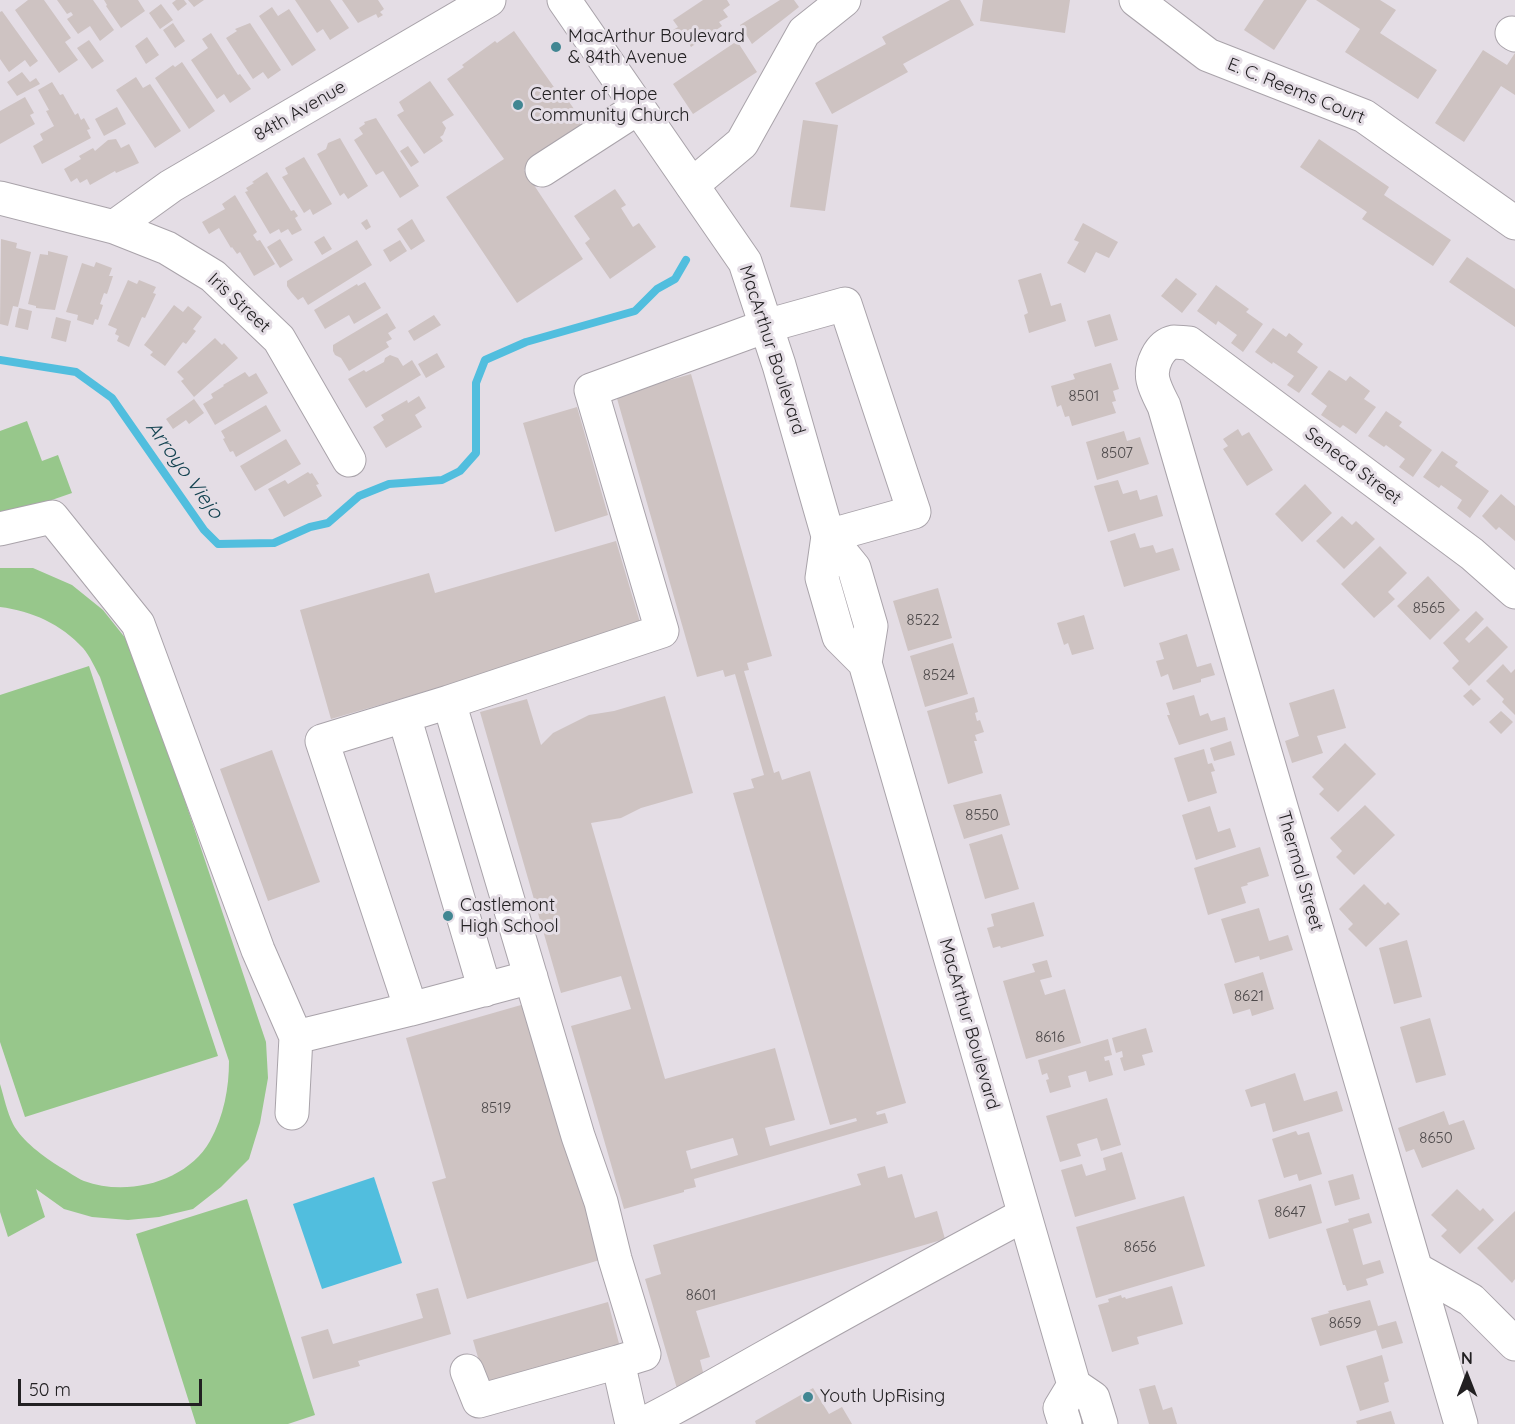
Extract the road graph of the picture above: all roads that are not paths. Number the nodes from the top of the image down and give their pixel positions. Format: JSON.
{"nodes":[{"id":1,"x":489,"y":0,"type":"edge"},
{"id":2,"x":564,"y":0,"type":"edge"},
{"id":3,"x":844,"y":0,"type":"edge"},
{"id":4,"x":1136,"y":0,"type":"edge"},
{"id":5,"x":638,"y":108,"type":"junction"},
{"id":6,"x":543,"y":170,"type":"dead end"},
{"id":7,"x":692,"y":185,"type":"junction"},
{"id":8,"x":0,"y":198,"type":"edge"},
{"id":9,"x":1515,"y":223,"type":"edge"},
{"id":10,"x":114,"y":227,"type":"junction"},
{"id":11,"x":766,"y":326,"type":"junction"},
{"id":12,"x":1189,"y":343,"type":"joint"},
{"id":13,"x":349,"y":460,"type":"dead end"},
{"id":14,"x":0,"y":529,"type":"edge"},
{"id":15,"x":828,"y":536,"type":"junction"},
{"id":16,"x":1515,"y":592,"type":"edge"},
{"id":17,"x":449,"y":702,"type":"junction"},
{"id":18,"x":404,"y":716,"type":"junction"},
{"id":19,"x":531,"y":977,"type":"junction"},
{"id":20,"x":485,"y":990,"type":"junction"},
{"id":21,"x":411,"y":1009,"type":"junction"},
{"id":22,"x":296,"y":1037,"type":"junction"},
{"id":23,"x":292,"y":1113,"type":"dead end"},
{"id":24,"x":1024,"y":1215,"type":"junction"},
{"id":25,"x":1416,"y":1269,"type":"junction"},
{"id":26,"x":1515,"y":1344,"type":"edge"},
{"id":27,"x":618,"y":1362,"type":"junction"},
{"id":28,"x":467,"y":1371,"type":"dead end"},
{"id":29,"x":1074,"y":1385,"type":"junction"},
{"id":30,"x":632,"y":1424,"type":"edge"},
{"id":31,"x":643,"y":1424,"type":"edge"},
{"id":32,"x":1065,"y":1424,"type":"edge"},
{"id":33,"x":1101,"y":1424,"type":"edge"},
{"id":34,"x":1461,"y":1424,"type":"edge"}],
"edges":[{"from":1,"to":10,"type":"street","name":"84th Avenue"},
{"from":2,"to":5,"type":"street","name":"MacArthur Boulevard"},
{"from":3,"to":7,"type":"street"},
{"from":4,"to":9,"type":"street","name":"E. C. Reems Court"},
{"from":5,"to":6,"type":"street"},
{"from":5,"to":7,"type":"street","name":"MacArthur Boulevard"},
{"from":7,"to":11,"type":"street","name":"MacArthur Boulevard"},
{"from":8,"to":10,"type":"street","name":"Iris Street"},
{"from":10,"to":13,"type":"street","name":"Iris Street"},
{"from":11,"to":15,"type":"street","name":"MacArthur Boulevard"},
{"from":11,"to":15,"type":"street"},
{"from":11,"to":17,"type":"street"},
{"from":12,"to":16,"type":"street","name":"Seneca Street"},
{"from":12,"to":25,"type":"street","name":"Thermal Street"},
{"from":14,"to":22,"type":"street"},
{"from":15,"to":24,"type":"street","name":"MacArthur Boulevard"},
{"from":17,"to":18,"type":"street"},
{"from":17,"to":19,"type":"street"},
{"from":18,"to":20,"type":"street"},
{"from":18,"to":21,"type":"street"},
{"from":19,"to":20,"type":"street"},
{"from":19,"to":27,"type":"street"},
{"from":20,"to":21,"type":"street"},
{"from":21,"to":22,"type":"street"},
{"from":22,"to":23,"type":"street"},
{"from":24,"to":29,"type":"street","name":"MacArthur Boulevard"},
{"from":24,"to":31,"type":"street"},
{"from":25,"to":26,"type":"street"},
{"from":25,"to":34,"type":"street","name":"Thermal Street"},
{"from":27,"to":28,"type":"street"},
{"from":27,"to":30,"type":"street"},
{"from":29,"to":32,"type":"street"},
{"from":29,"to":33,"type":"street"}]}
